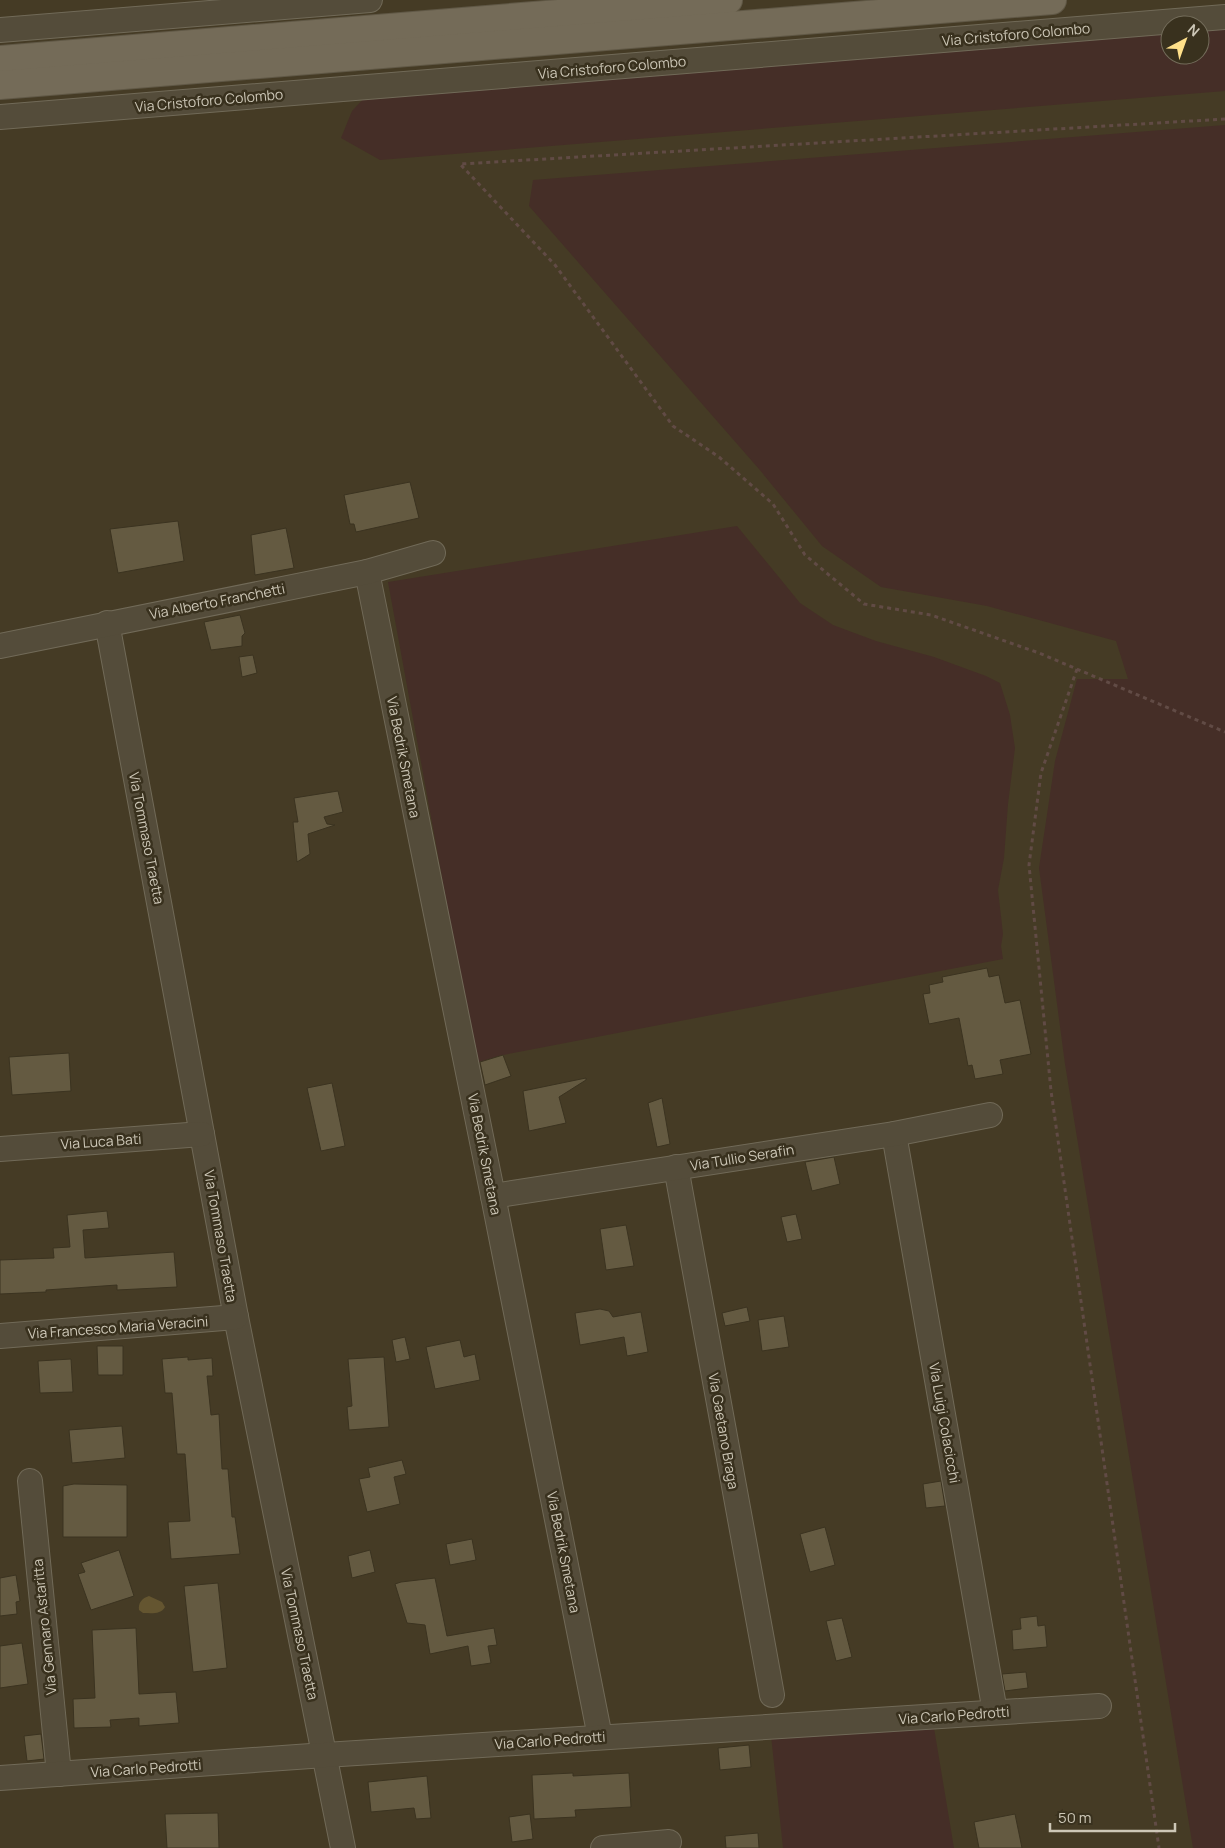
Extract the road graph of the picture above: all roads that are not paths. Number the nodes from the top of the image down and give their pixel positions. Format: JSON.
{"nodes":[{"id":1,"x":370,"y":0,"type":"edge"},
{"id":2,"x":728,"y":0,"type":"edge"},
{"id":3,"x":1052,"y":0,"type":"edge"},
{"id":4,"x":1225,"y":18,"type":"edge"},
{"id":5,"x":0,"y":30,"type":"edge"},
{"id":6,"x":0,"y":60,"type":"edge"},
{"id":7,"x":0,"y":85,"type":"edge"},
{"id":8,"x":0,"y":117,"type":"edge"},
{"id":9,"x":433,"y":553,"type":"dead end"},
{"id":10,"x":367,"y":572,"type":"junction"},
{"id":11,"x":107,"y":623,"type":"junction"},
{"id":12,"x":0,"y":646,"type":"edge"},
{"id":13,"x":990,"y":1115,"type":"dead end"},
{"id":14,"x":202,"y":1134,"type":"junction"},
{"id":15,"x":894,"y":1134,"type":"junction"},
{"id":16,"x":0,"y":1148,"type":"edge"},
{"id":17,"x":676,"y":1167,"type":"junction"},
{"id":18,"x":493,"y":1196,"type":"junction"},
{"id":19,"x":236,"y":1318,"type":"junction"},
{"id":20,"x":0,"y":1336,"type":"edge"},
{"id":21,"x":30,"y":1481,"type":"dead end"},
{"id":22,"x":772,"y":1695,"type":"dead end"},
{"id":23,"x":1099,"y":1706,"type":"dead end"},
{"id":24,"x":996,"y":1712,"type":"junction"},
{"id":25,"x":600,"y":1737,"type":"junction"},
{"id":26,"x":326,"y":1755,"type":"junction"},
{"id":27,"x":59,"y":1774,"type":"junction"},
{"id":28,"x":0,"y":1778,"type":"edge"},
{"id":29,"x":669,"y":1842,"type":"dead end"},
{"id":30,"x":343,"y":1848,"type":"edge"},
{"id":31,"x":603,"y":1848,"type":"edge"}],
"edges":[{"from":1,"to":5,"type":"street"},
{"from":2,"to":6,"type":"main road"},
{"from":3,"to":7,"type":"main road"},
{"from":4,"to":8,"type":"street","name":"Via Cristoforo Colombo"},
{"from":9,"to":10,"type":"street","name":"Via Alberto Franchetti"},
{"from":10,"to":11,"type":"street","name":"Via Alberto Franchetti"},
{"from":10,"to":18,"type":"street","name":"Via Bedrik Smetana"},
{"from":11,"to":12,"type":"street","name":"Via Alberto Franchetti"},
{"from":11,"to":14,"type":"street","name":"Via Tommaso Traetta"},
{"from":13,"to":15,"type":"street","name":"Via Tullio Serafin"},
{"from":14,"to":16,"type":"street","name":"Via Luca Bati"},
{"from":14,"to":19,"type":"street","name":"Via Tommaso Traetta"},
{"from":15,"to":17,"type":"street","name":"Via Tullio Serafin"},
{"from":15,"to":24,"type":"street","name":"Via Luigi Colacicchi"},
{"from":17,"to":18,"type":"street","name":"Via Tullio Serafin"},
{"from":17,"to":22,"type":"street","name":"Via Gaetano Braga"},
{"from":18,"to":25,"type":"street","name":"Via Bedrik Smetana"},
{"from":19,"to":20,"type":"street","name":"Via Francesco Maria Veracini"},
{"from":19,"to":26,"type":"street","name":"Via Tommaso Traetta"},
{"from":21,"to":27,"type":"street","name":"Via Gennaro Astaritta"},
{"from":23,"to":24,"type":"street","name":"Via Carlo Pedrotti"},
{"from":24,"to":25,"type":"street","name":"Via Carlo Pedrotti"},
{"from":25,"to":26,"type":"street","name":"Via Carlo Pedrotti"},
{"from":26,"to":27,"type":"street","name":"Via Carlo Pedrotti"},
{"from":26,"to":30,"type":"street","name":"Via Tommaso Traetta"},
{"from":27,"to":28,"type":"street","name":"Via Carlo Pedrotti"},
{"from":29,"to":31,"type":"street"}]}
